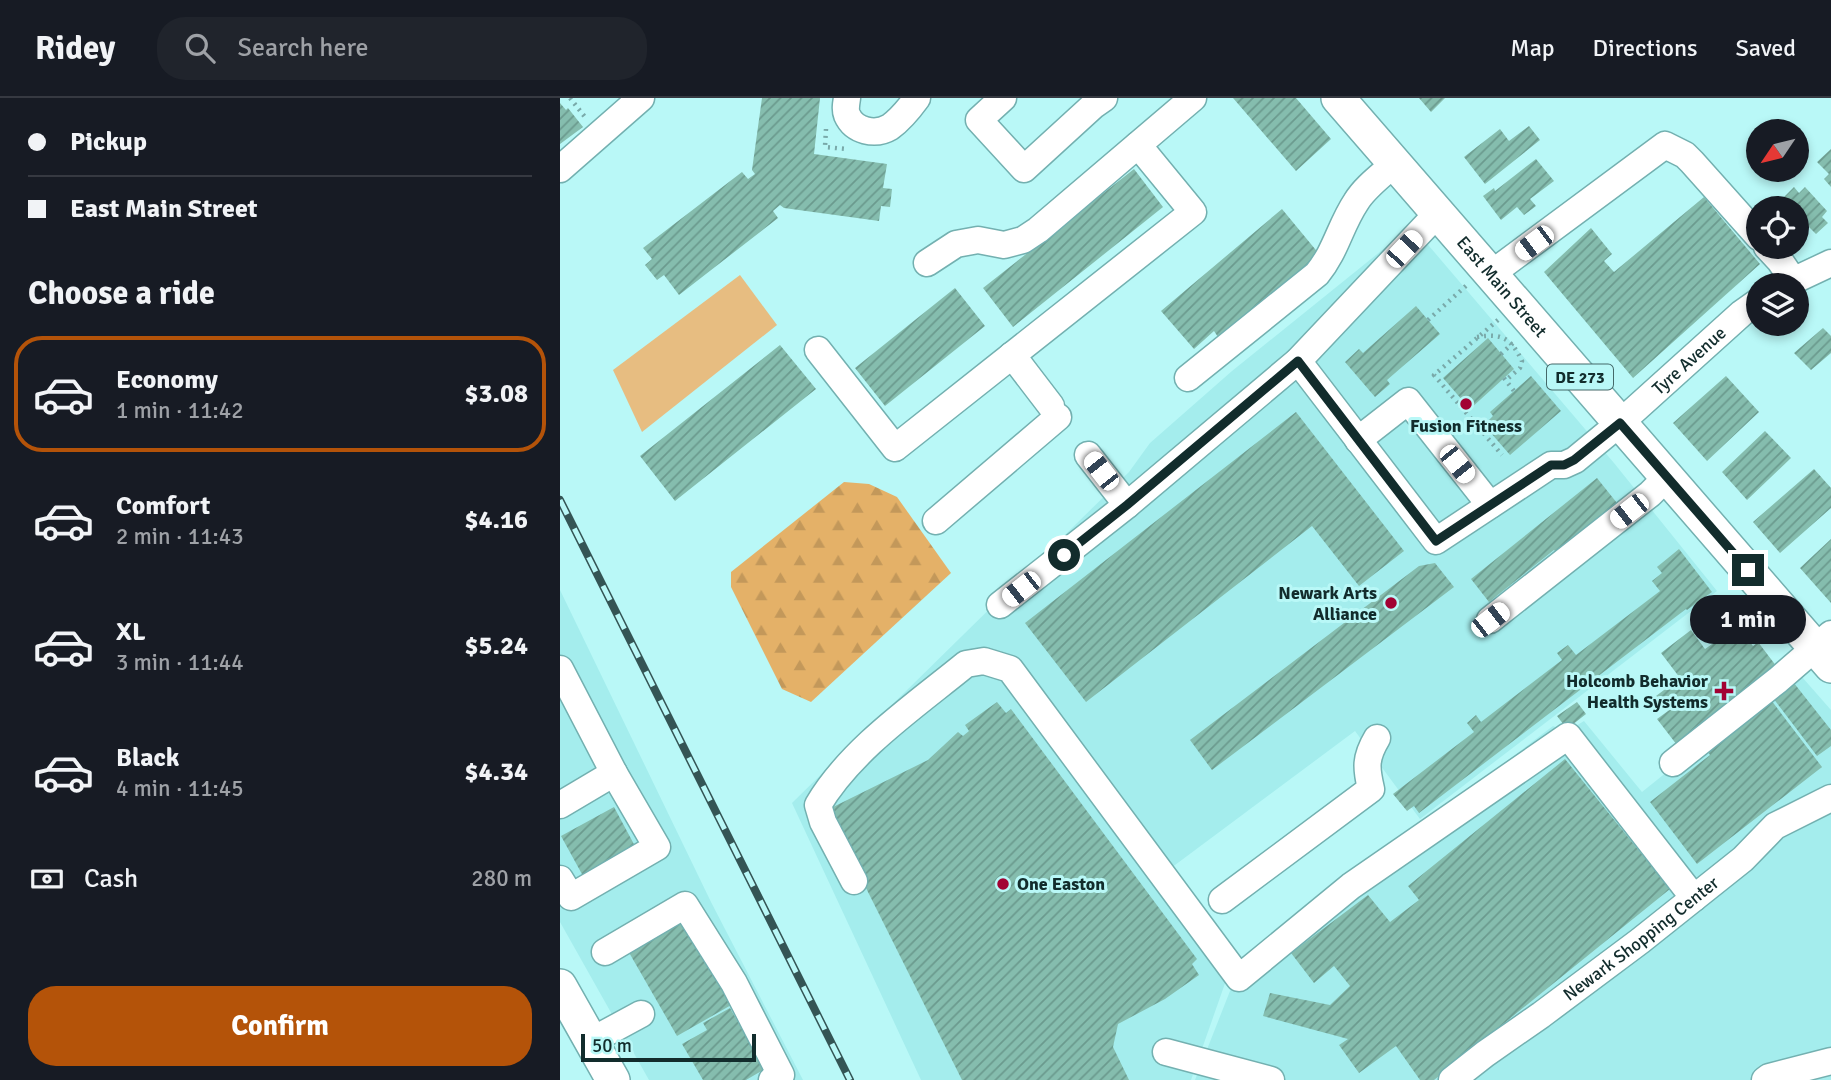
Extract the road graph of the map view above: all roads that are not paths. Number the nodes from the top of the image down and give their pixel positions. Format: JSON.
{"nodes":[{"id":1,"x":641,"y":98,"type":"edge"},
{"id":2,"x":847,"y":98,"type":"edge"},
{"id":3,"x":916,"y":98,"type":"edge"},
{"id":4,"x":1003,"y":98,"type":"edge"},
{"id":5,"x":1193,"y":98,"type":"edge"},
{"id":6,"x":1338,"y":98,"type":"edge"},
{"id":7,"x":1095,"y":101,"type":"edge"},
{"id":8,"x":1138,"y":145,"type":"junction"},
{"id":9,"x":1395,"y":163,"type":"junction"},
{"id":10,"x":560,"y":169,"type":"edge"},
{"id":11,"x":1438,"y":213,"type":"junction"},
{"id":12,"x":1746,"y":223,"type":"edge"},
{"id":13,"x":1831,"y":262,"type":"edge"},
{"id":14,"x":927,"y":263,"type":"dead end"},
{"id":15,"x":1809,"y":273,"type":"edge"},
{"id":16,"x":1480,"y":279,"type":"junction"},
{"id":17,"x":1746,"y":310,"type":"edge"},
{"id":18,"x":818,"y":349,"type":"dead end"},
{"id":19,"x":1012,"y":355,"type":"junction"},
{"id":20,"x":1298,"y":361,"type":"junction"},
{"id":21,"x":1188,"y":378,"type":"dead end"},
{"id":22,"x":1620,"y":423,"type":"junction"},
{"id":23,"x":1358,"y":440,"type":"junction"},
{"id":24,"x":1088,"y":455,"type":"dead end"},
{"id":25,"x":1667,"y":477,"type":"junction"},
{"id":26,"x":1127,"y":505,"type":"junction"},
{"id":27,"x":1490,"y":505,"type":"junction"},
{"id":28,"x":936,"y":522,"type":"dead end"},
{"id":29,"x":1000,"y":606,"type":"dead end"},
{"id":30,"x":1490,"y":620,"type":"dead end"},
{"id":31,"x":1826,"y":649,"type":"edge"},
{"id":32,"x":560,"y":669,"type":"edge"},
{"id":33,"x":1377,"y":738,"type":"dead end"},
{"id":34,"x":1673,"y":763,"type":"dead end"},
{"id":35,"x":614,"y":773,"type":"junction"},
{"id":36,"x":1831,"y":798,"type":"edge"},
{"id":37,"x":560,"y":804,"type":"edge"},
{"id":38,"x":560,"y":879,"type":"edge"},
{"id":39,"x":854,"y":881,"type":"dead end"},
{"id":40,"x":1694,"y":898,"type":"junction"},
{"id":41,"x":1222,"y":900,"type":"dead end"},
{"id":42,"x":605,"y":952,"type":"dead end"},
{"id":43,"x":564,"y":1002,"type":"edge"},
{"id":44,"x":640,"y":1014,"type":"dead end"},
{"id":45,"x":592,"y":1041,"type":"junction"},
{"id":46,"x":1166,"y":1052,"type":"dead end"},
{"id":47,"x":1823,"y":1068,"type":"edge"},
{"id":48,"x":613,"y":1080,"type":"edge"},
{"id":49,"x":772,"y":1080,"type":"edge"},
{"id":50,"x":1271,"y":1080,"type":"edge"},
{"id":51,"x":1452,"y":1080,"type":"edge"},
{"id":52,"x":1765,"y":1080,"type":"edge"}],
"edges":[{"from":1,"to":10,"type":"street"},
{"from":2,"to":3,"type":"street"},
{"from":4,"to":7,"type":"street"},
{"from":5,"to":8,"type":"street"},
{"from":6,"to":9,"type":"main road","name":"East Main Street","number":"DE 273"},
{"from":8,"to":14,"type":"street"},
{"from":8,"to":19,"type":"street"},
{"from":9,"to":11,"type":"main road","name":"East Main Street","number":"DE 273"},
{"from":9,"to":21,"type":"street"},
{"from":11,"to":16,"type":"main road","name":"East Main Street","number":"DE 273"},
{"from":11,"to":20,"type":"street"},
{"from":12,"to":16,"type":"street"},
{"from":13,"to":15,"type":"street"},
{"from":16,"to":22,"type":"main road","name":"East Main Street","number":"DE 273"},
{"from":17,"to":22,"type":"street","name":"Tyre Avenue"},
{"from":18,"to":19,"type":"street"},
{"from":19,"to":28,"type":"street"},
{"from":20,"to":23,"type":"street"},
{"from":20,"to":26,"type":"street"},
{"from":22,"to":25,"type":"main road","name":"East Main Street","number":"DE 273"},
{"from":22,"to":27,"type":"street","name":"Tyre Avenue"},
{"from":23,"to":27,"type":"street","name":"Tyre Avenue"},
{"from":23,"to":27,"type":"street"},
{"from":24,"to":26,"type":"street"},
{"from":25,"to":30,"type":"street"},
{"from":25,"to":31,"type":"main road","name":"East Main Street","number":"DE 273"},
{"from":26,"to":29,"type":"street"},
{"from":31,"to":34,"type":"street"},
{"from":32,"to":35,"type":"street"},
{"from":33,"to":41,"type":"street"},
{"from":35,"to":37,"type":"street"},
{"from":35,"to":38,"type":"street"},
{"from":36,"to":40,"type":"street","name":"Newark Shopping Center"},
{"from":39,"to":40,"type":"street"},
{"from":40,"to":51,"type":"street","name":"Newark Shopping Center"},
{"from":42,"to":49,"type":"street"},
{"from":43,"to":45,"type":"main road"},
{"from":44,"to":45,"type":"street"},
{"from":45,"to":48,"type":"main road"},
{"from":46,"to":50,"type":"street"},
{"from":47,"to":52,"type":"street"}]}
